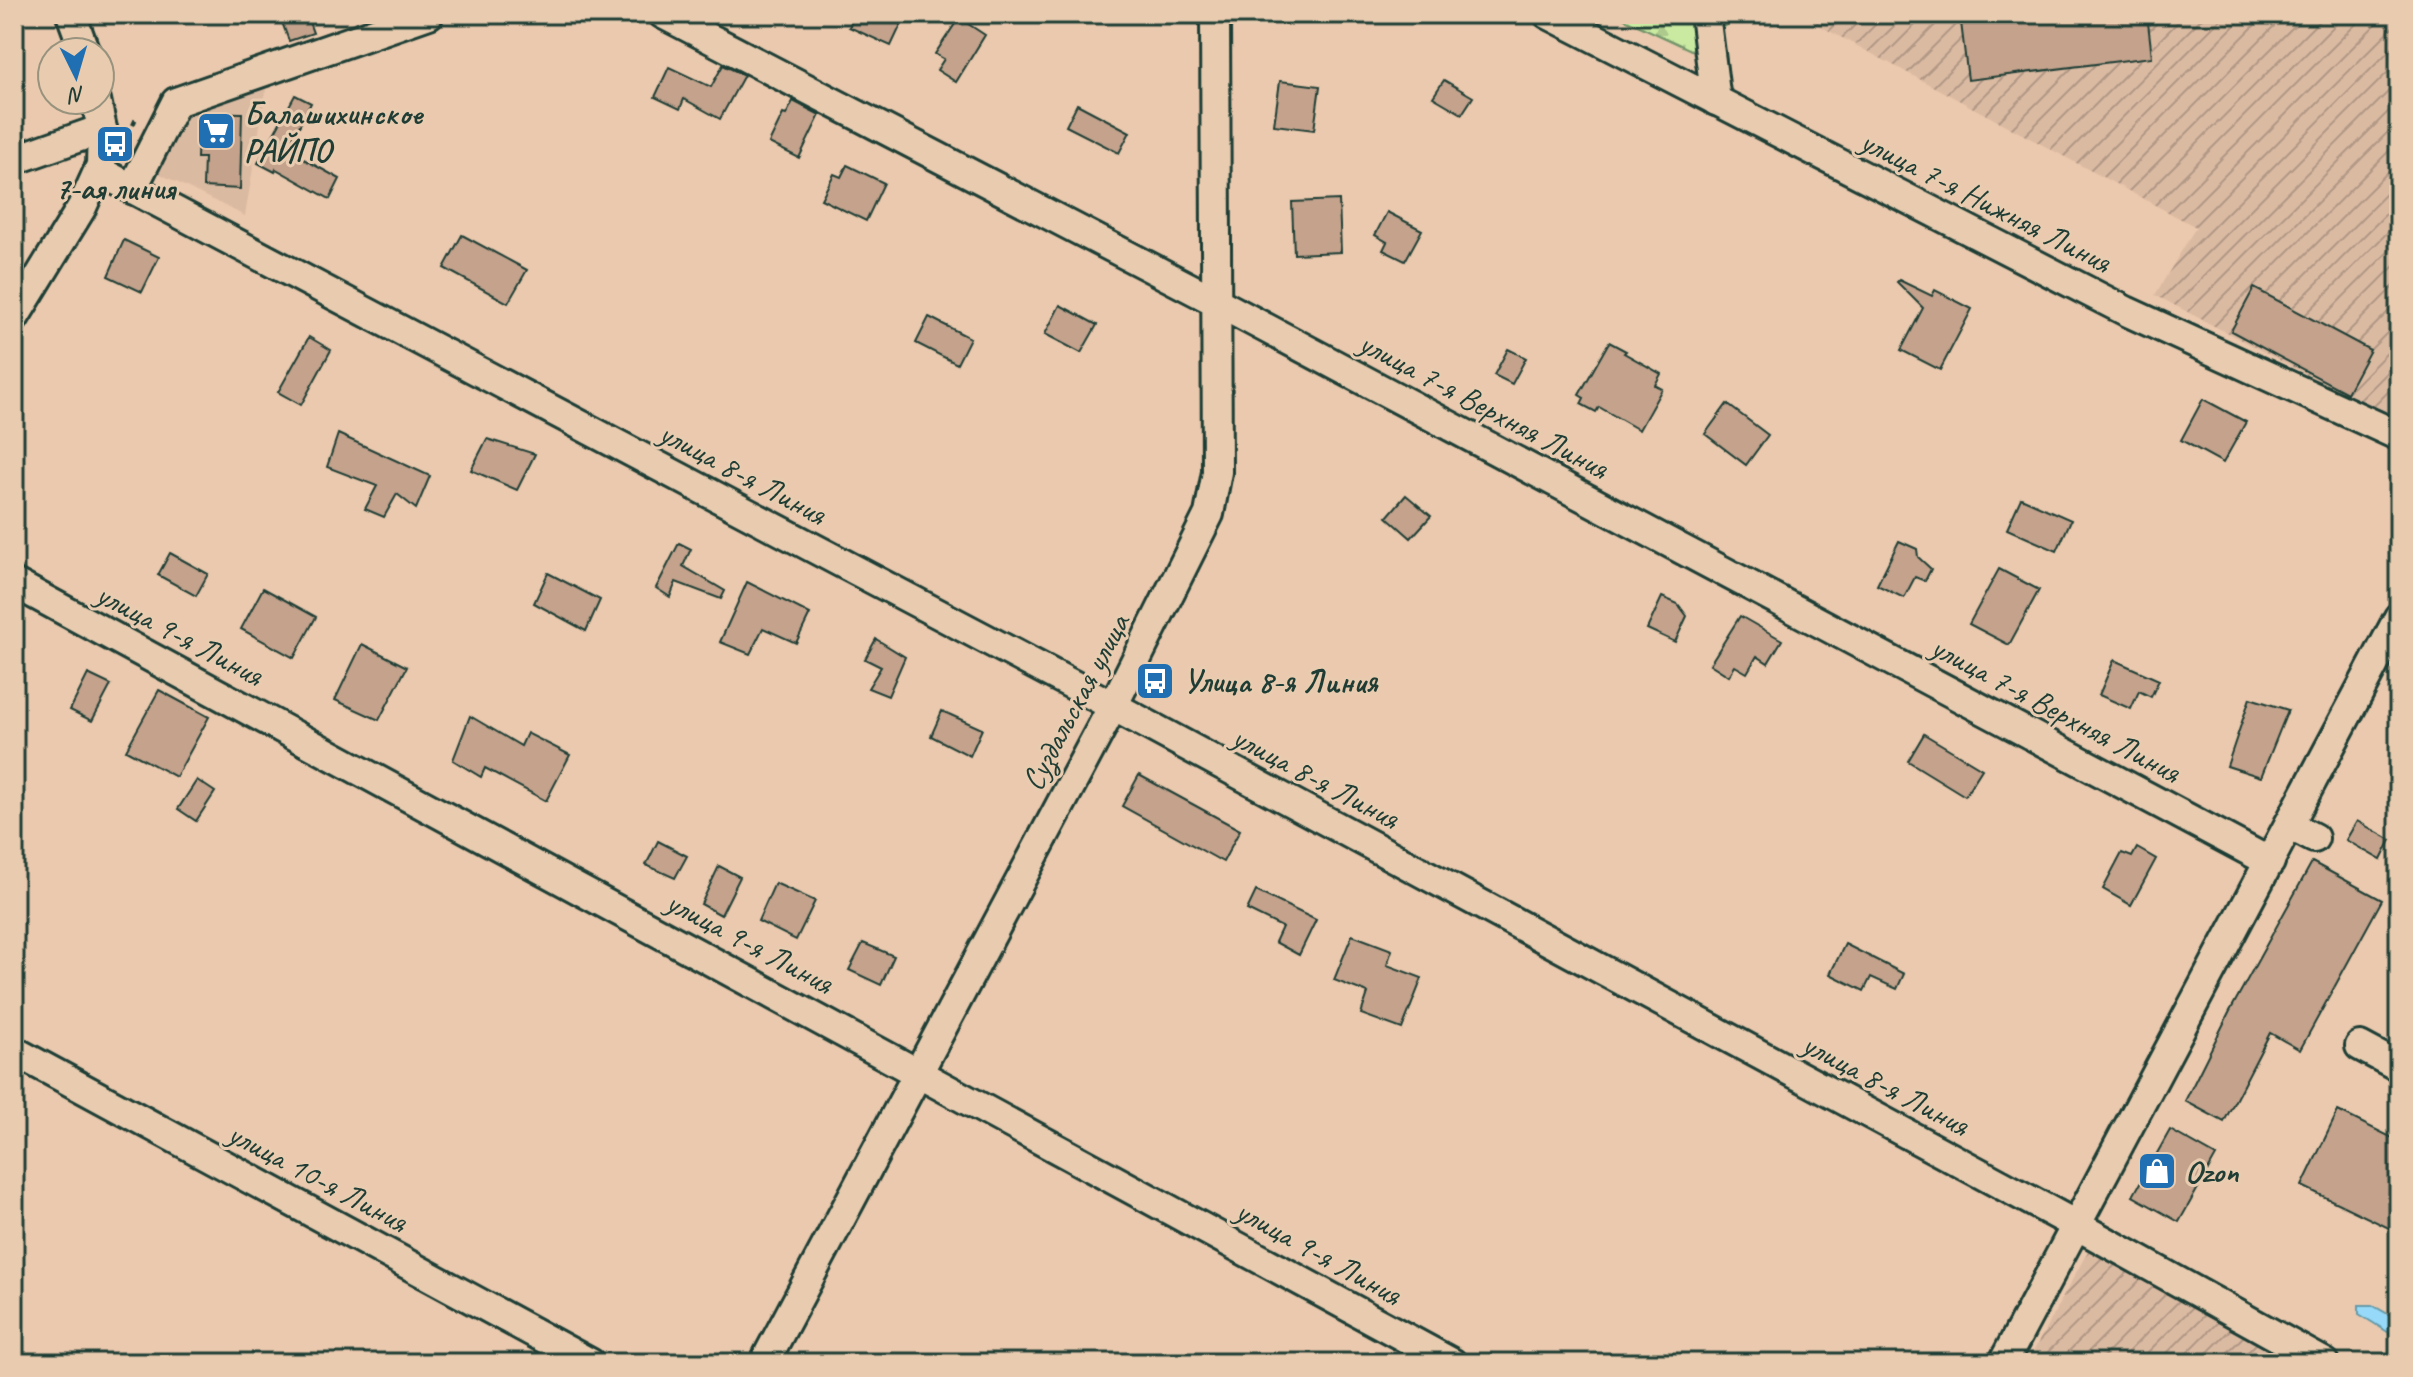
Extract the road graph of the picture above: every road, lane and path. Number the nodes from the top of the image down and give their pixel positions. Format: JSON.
{"nodes":[{"id":1,"x":71,"y":14,"type":"edge"},
{"id":2,"x":429,"y":14,"type":"edge"},
{"id":3,"x":663,"y":14,"type":"edge"},
{"id":4,"x":1215,"y":14,"type":"edge"},
{"id":5,"x":1548,"y":14,"type":"edge"},
{"id":6,"x":1705,"y":14,"type":"edge"},
{"id":7,"x":79,"y":36,"type":"edge"},
{"id":8,"x":1716,"y":101,"type":"junction"},
{"id":9,"x":99,"y":116,"type":"edge"},
{"id":10,"x":102,"y":129,"type":"junction"},
{"id":11,"x":14,"y":160,"type":"edge"},
{"id":12,"x":99,"y":171,"type":"junction"},
{"id":13,"x":132,"y":189,"type":"junction"},
{"id":14,"x":1215,"y":301,"type":"junction"},
{"id":15,"x":14,"y":318,"type":"edge"},
{"id":16,"x":2399,"y":436,"type":"edge"},
{"id":17,"x":14,"y":583,"type":"edge"},
{"id":18,"x":2399,"y":617,"type":"edge"},
{"id":19,"x":1113,"y":706,"type":"junction"},
{"id":20,"x":2270,"y":862,"type":"junction"},
{"id":21,"x":2360,"y":1046,"type":"dead end"},
{"id":22,"x":14,"y":1051,"type":"edge"},
{"id":23,"x":2399,"y":1067,"type":"edge"},
{"id":24,"x":917,"y":1072,"type":"junction"},
{"id":25,"x":2076,"y":1225,"type":"junction"},
{"id":26,"x":590,"y":1363,"type":"edge"},
{"id":27,"x":764,"y":1363,"type":"edge"},
{"id":28,"x":1452,"y":1363,"type":"edge"},
{"id":29,"x":2003,"y":1363,"type":"edge"},
{"id":30,"x":2325,"y":1363,"type":"edge"}],
"edges":[{"from":1,"to":7,"type":"street"},
{"from":2,"to":13,"type":"street"},
{"from":3,"to":14,"type":"street","name":"улица 7-я Верхняя Линия"},
{"from":4,"to":14,"type":"street","name":"Суздальская улица"},
{"from":5,"to":8,"type":"street","name":"улица 7-я Нижняя Линия"},
{"from":6,"to":8,"type":"street"},
{"from":8,"to":16,"type":"street","name":"улица 7-я Нижняя Линия"},
{"from":9,"to":10,"type":"street"},
{"from":10,"to":11,"type":"street"},
{"from":10,"to":12,"type":"street"},
{"from":12,"to":13,"type":"street","name":"улица 8-я Линия"},
{"from":12,"to":15,"type":"street"},
{"from":13,"to":19,"type":"street","name":"улица 8-я Линия"},
{"from":14,"to":19,"type":"street","name":"Суздальская улица"},
{"from":14,"to":20,"type":"street","name":"улица 7-я Верхняя Линия"},
{"from":17,"to":24,"type":"street","name":"улица 9-я Линия"},
{"from":18,"to":20,"type":"street"},
{"from":19,"to":24,"type":"street","name":"Суздальская улица"},
{"from":19,"to":25,"type":"street","name":"улица 8-я Линия"},
{"from":20,"to":25,"type":"street"},
{"from":21,"to":23,"type":"street"},
{"from":22,"to":26,"type":"street","name":"улица 10-я Линия"},
{"from":24,"to":27,"type":"street","name":"Суздальская улица"},
{"from":24,"to":28,"type":"street","name":"улица 9-я Линия"},
{"from":25,"to":29,"type":"street"},
{"from":25,"to":30,"type":"street","name":"улица 8-я Линия"}]}
